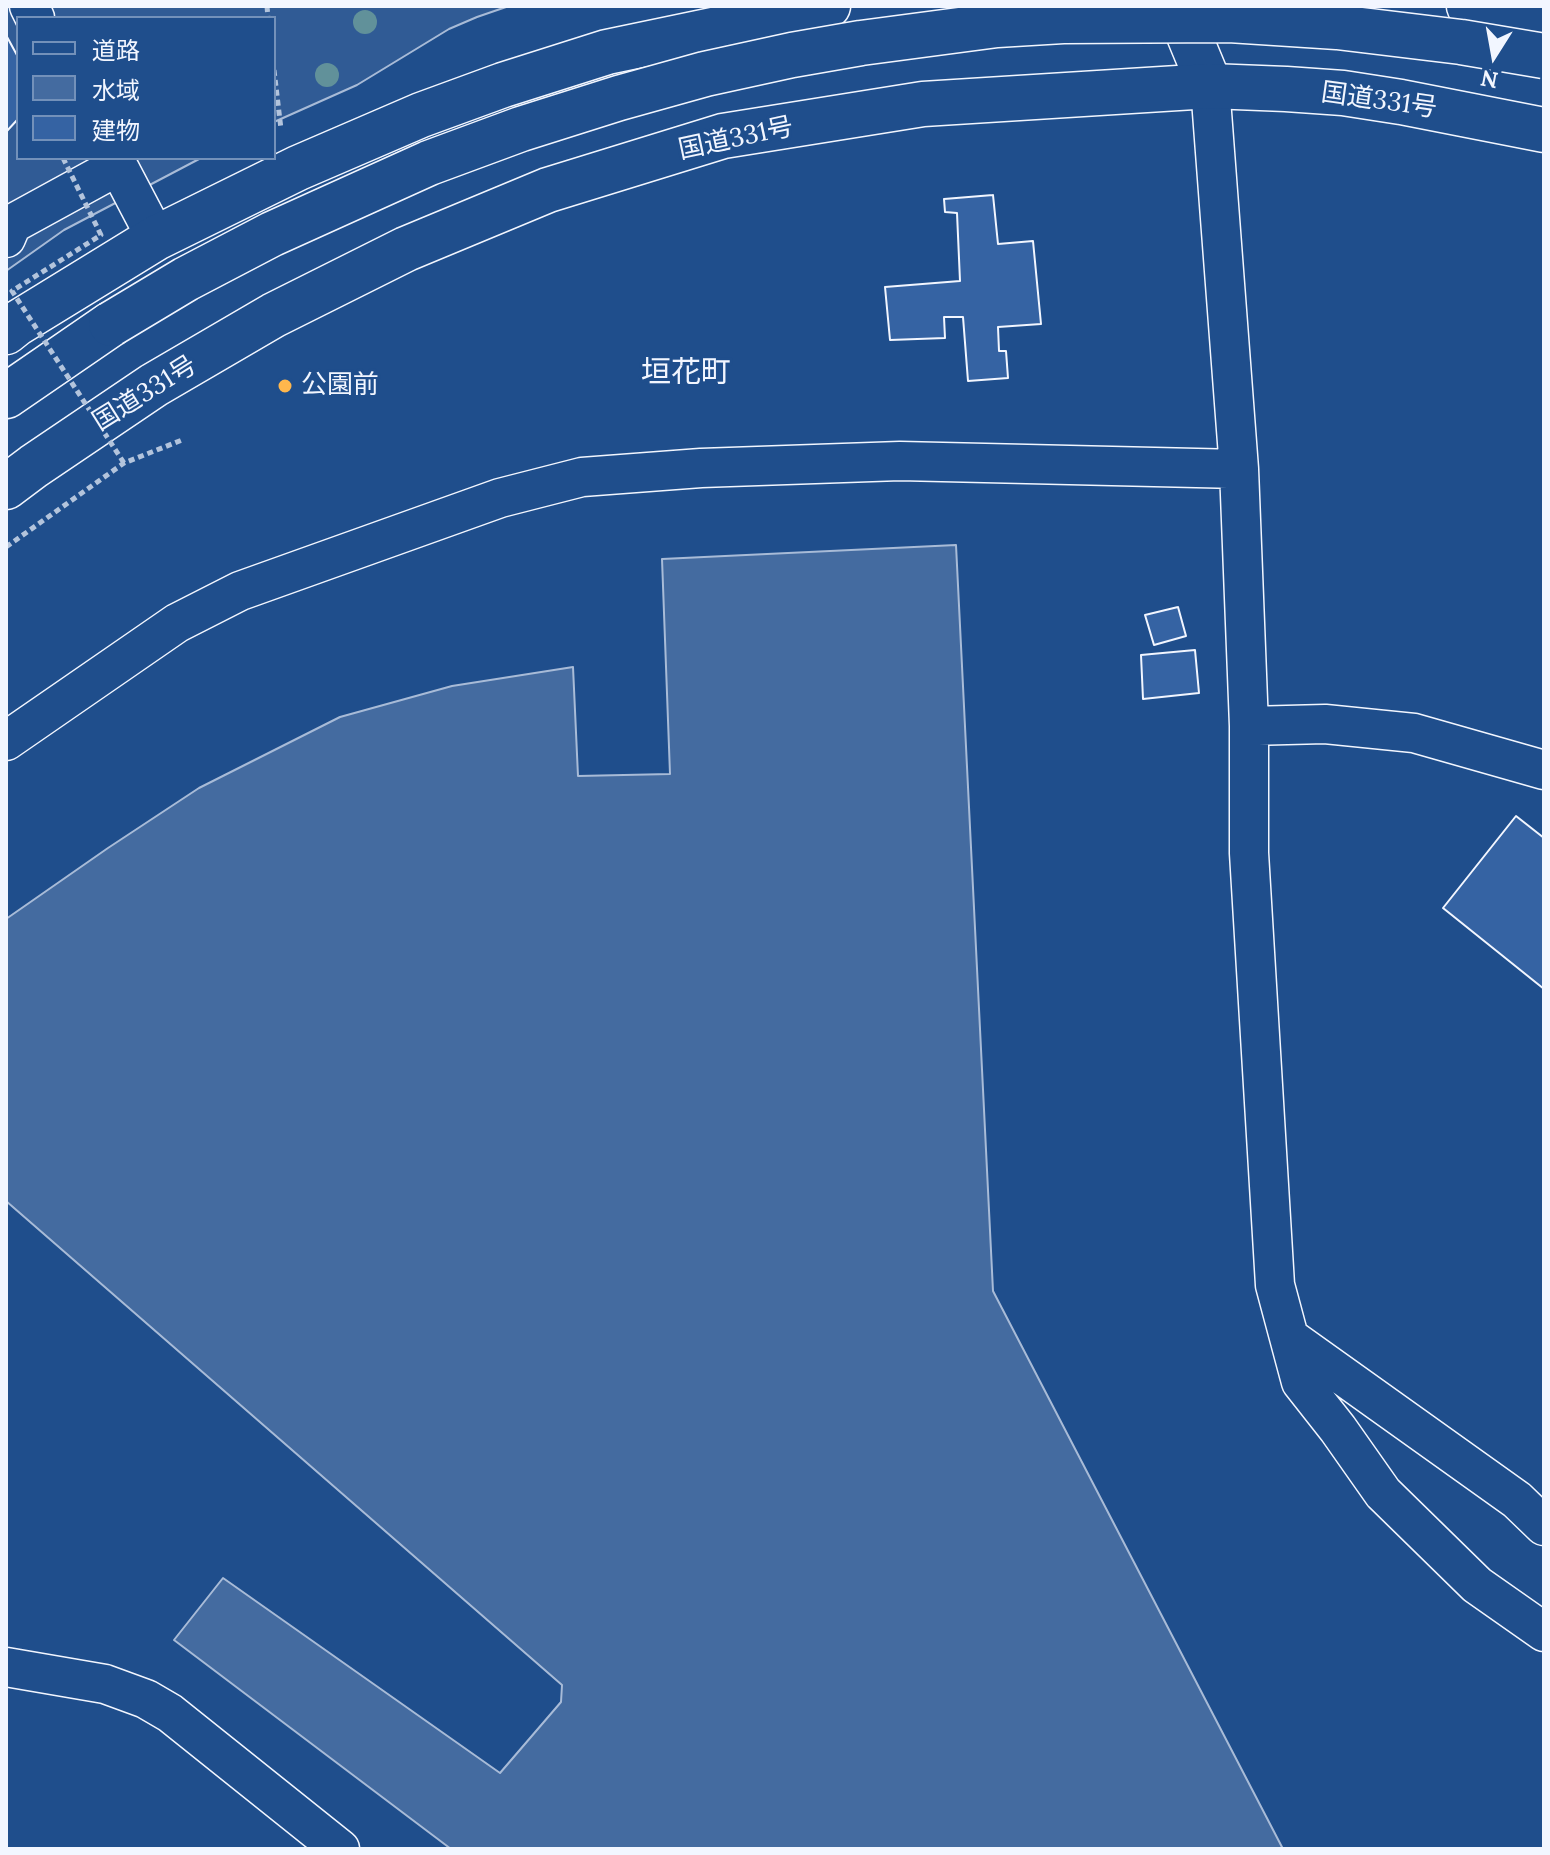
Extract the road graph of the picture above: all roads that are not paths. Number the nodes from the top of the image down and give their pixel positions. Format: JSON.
{"nodes":[{"id":1,"x":828,"y":6,"type":"edge"},
{"id":2,"x":1177,"y":6,"type":"edge"},
{"id":3,"x":1206,"y":6,"type":"edge"},
{"id":4,"x":1469,"y":6,"type":"edge"},
{"id":5,"x":1544,"y":17,"type":"edge"},
{"id":6,"x":1544,"y":56,"type":"edge"},
{"id":7,"x":1210,"y":86,"type":"junction"},
{"id":8,"x":1544,"y":130,"type":"edge"},
{"id":9,"x":116,"y":162,"type":"edge"},
{"id":10,"x":6,"y":238,"type":"edge"},
{"id":11,"x":156,"y":238,"type":"junction"},
{"id":12,"x":6,"y":332,"type":"edge"},
{"id":13,"x":6,"y":396,"type":"edge"},
{"id":14,"x":1239,"y":469,"type":"junction"},
{"id":15,"x":6,"y":487,"type":"edge"},
{"id":16,"x":1249,"y":726,"type":"junction"},
{"id":17,"x":6,"y":741,"type":"edge"},
{"id":18,"x":1544,"y":770,"type":"edge"},
{"id":19,"x":1290,"y":1338,"type":"junction"},
{"id":20,"x":1544,"y":1526,"type":"edge"},
{"id":21,"x":1544,"y":1632,"type":"edge"},
{"id":22,"x":6,"y":1667,"type":"edge"},
{"id":23,"x":340,"y":1849,"type":"edge"}],
"edges":[{"from":1,"to":11,"type":"main road"},
{"from":2,"to":7,"type":"main road"},
{"from":3,"to":7,"type":"main road"},
{"from":4,"to":5,"type":"main road"},
{"from":6,"to":13,"type":"main road","bridge":true},
{"from":7,"to":8,"type":"main road","name":"国道331号"},
{"from":7,"to":14,"type":"lane"},
{"from":7,"to":15,"type":"main road","name":"国道331号"},
{"from":9,"to":10,"type":"lane"},
{"from":9,"to":11,"type":"lane"},
{"from":11,"to":12,"type":"main road"},
{"from":14,"to":16,"type":"lane"},
{"from":14,"to":17,"type":"lane"},
{"from":16,"to":18,"type":"lane"},
{"from":16,"to":19,"type":"lane"},
{"from":19,"to":20,"type":"lane"},
{"from":19,"to":21,"type":"lane"},
{"from":22,"to":23,"type":"lane"}]}
